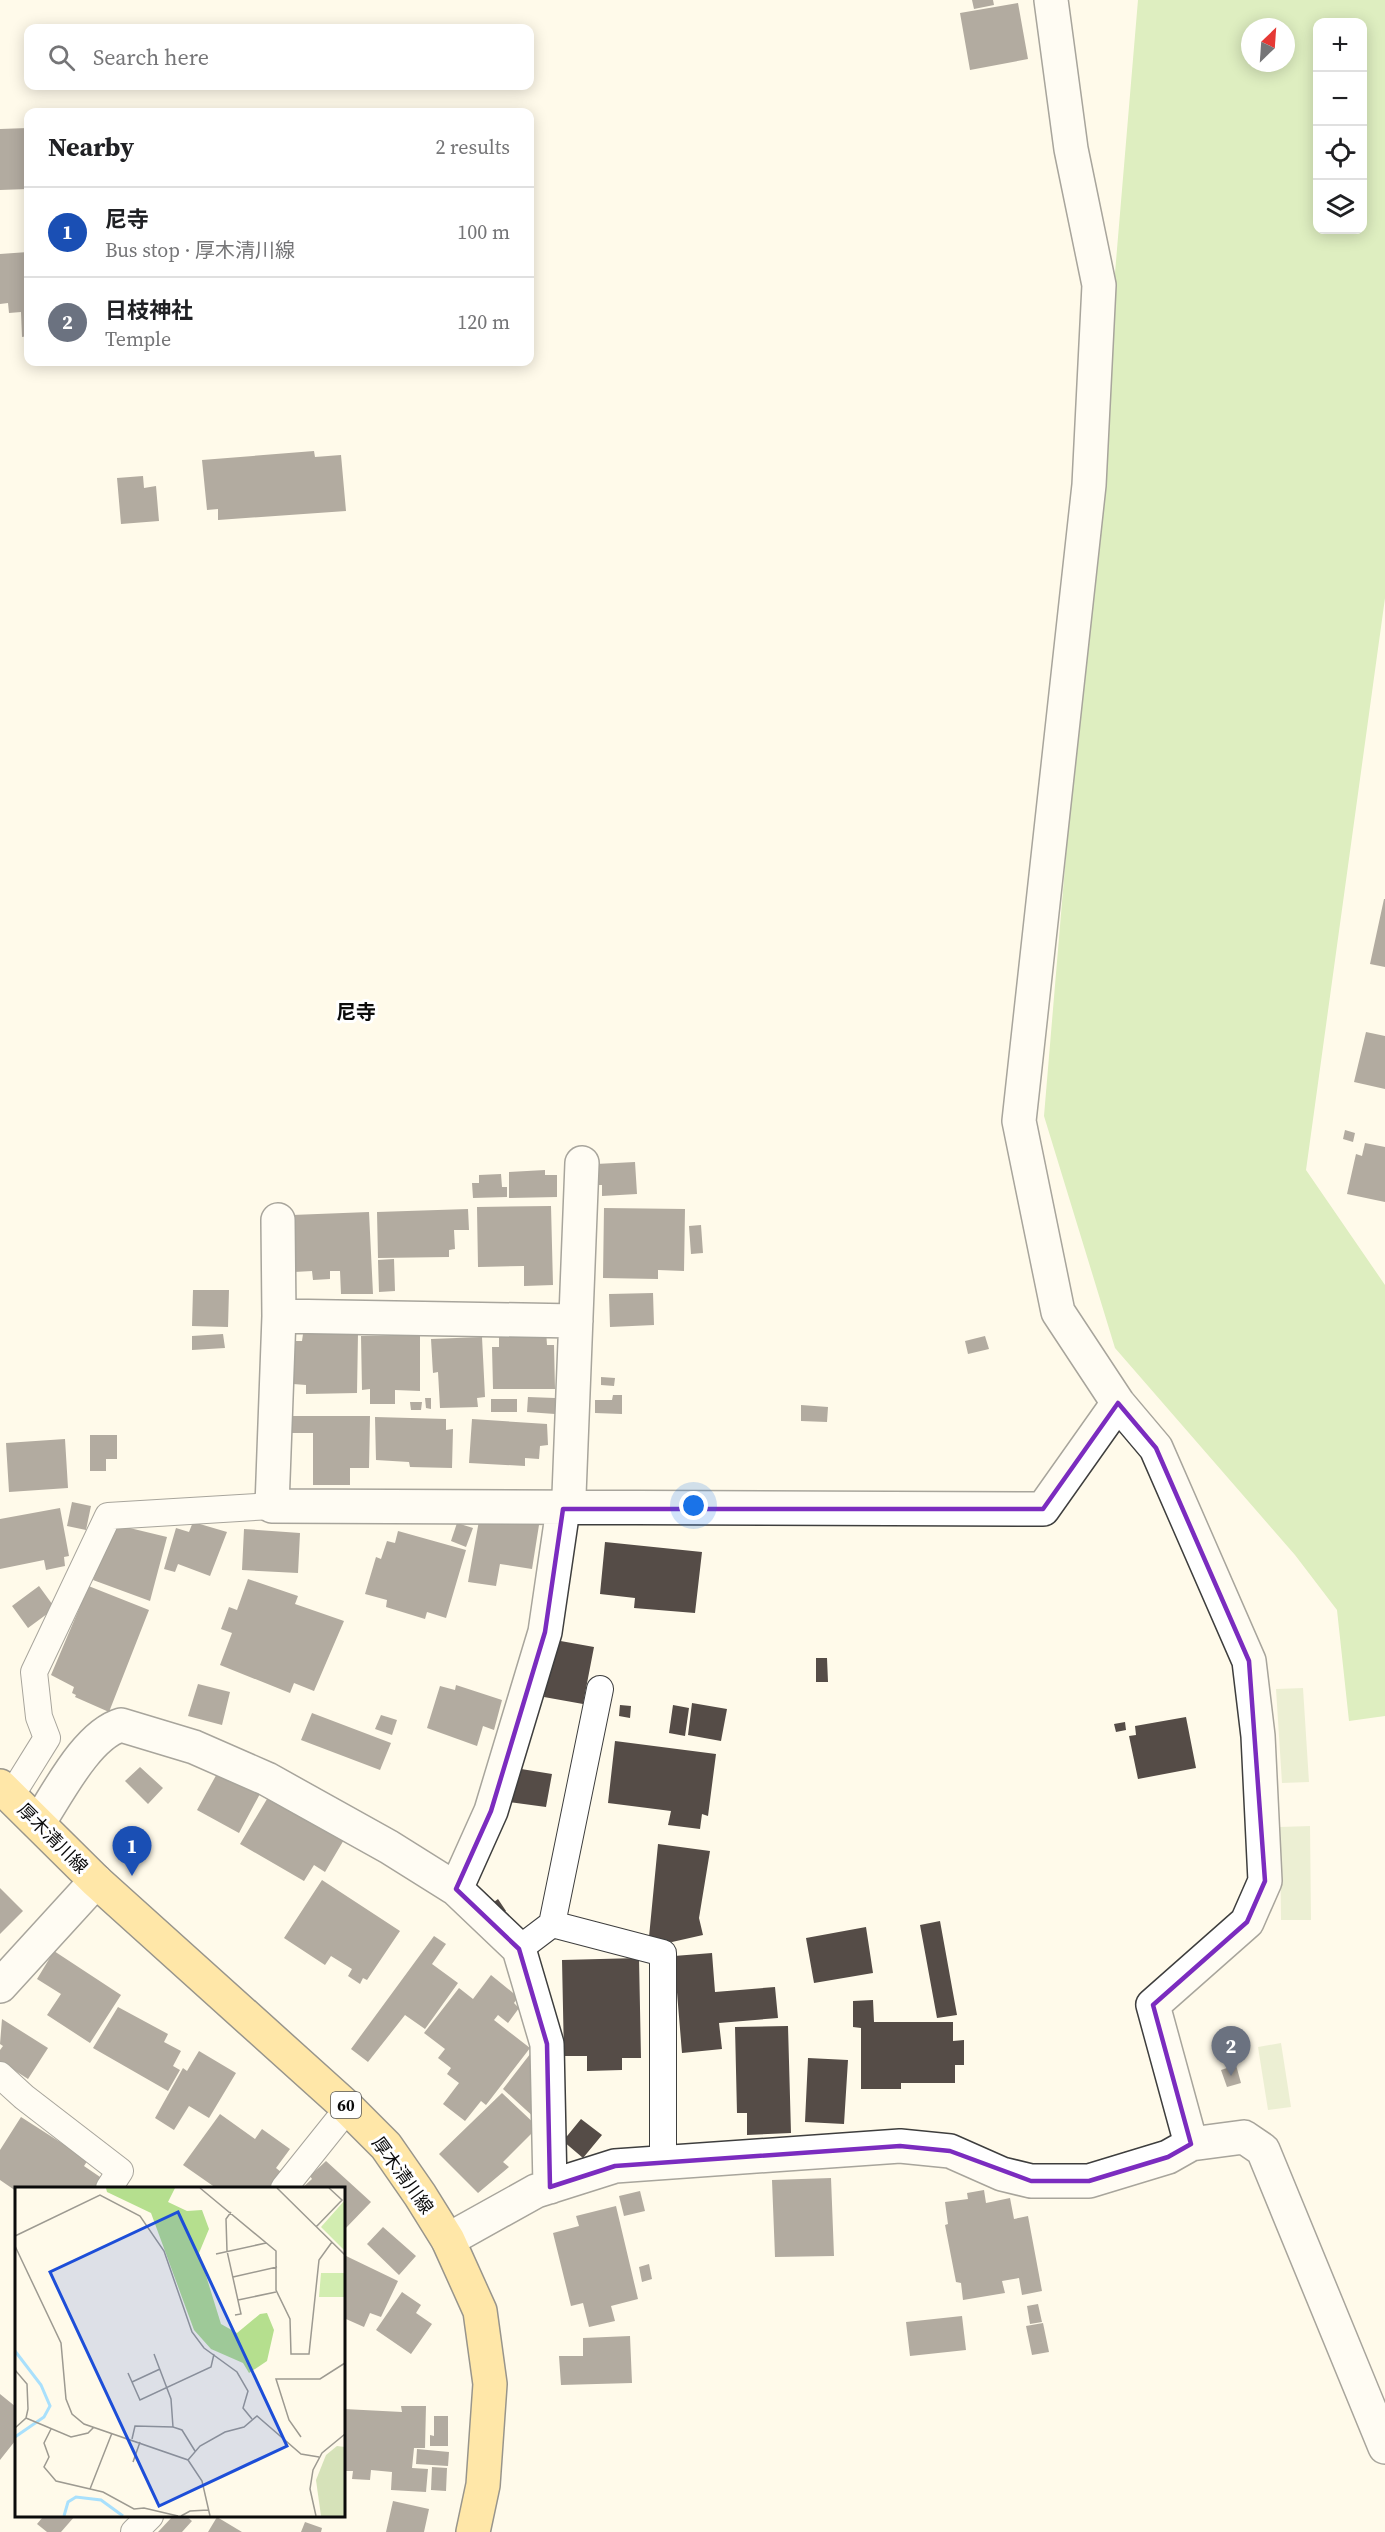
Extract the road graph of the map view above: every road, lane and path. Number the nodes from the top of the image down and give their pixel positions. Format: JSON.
{"nodes":[{"id":1,"x":1052,"y":0,"type":"edge"},
{"id":2,"x":582,"y":1163,"type":"dead end"},
{"id":3,"x":278,"y":1220,"type":"dead end"},
{"id":4,"x":279,"y":1316,"type":"junction"},
{"id":5,"x":576,"y":1321,"type":"junction"},
{"id":6,"x":1118,"y":1403,"type":"junction"},
{"id":7,"x":273,"y":1506,"type":"junction"},
{"id":8,"x":563,"y":1509,"type":"junction"},
{"id":9,"x":600,"y":1689,"type":"dead end"},
{"id":10,"x":5,"y":1791,"type":"edge"},
{"id":11,"x":39,"y":1822,"type":"junction"},
{"id":12,"x":96,"y":1881,"type":"junction"},
{"id":13,"x":456,"y":1889,"type":"junction"},
{"id":14,"x":552,"y":1924,"type":"junction"},
{"id":15,"x":519,"y":1949,"type":"junction"},
{"id":16,"x":0,"y":1986,"type":"edge"},
{"id":17,"x":0,"y":2075,"type":"edge"},
{"id":18,"x":348,"y":2108,"type":"junction"},
{"id":19,"x":1191,"y":2144,"type":"junction"},
{"id":20,"x":663,"y":2164,"type":"junction"},
{"id":21,"x":110,"y":2187,"type":"edge"},
{"id":22,"x":285,"y":2187,"type":"edge"},
{"id":23,"x":550,"y":2187,"type":"junction"},
{"id":24,"x":448,"y":2241,"type":"junction"},
{"id":25,"x":1385,"y":2447,"type":"edge"},
{"id":26,"x":149,"y":2517,"type":"edge"},
{"id":27,"x":134,"y":2532,"type":"edge"},
{"id":28,"x":473,"y":2532,"type":"edge"}],
"edges":[{"from":1,"to":6,"type":"street"},
{"from":2,"to":5,"type":"street"},
{"from":3,"to":4,"type":"street"},
{"from":4,"to":5,"type":"street"},
{"from":4,"to":7,"type":"street"},
{"from":5,"to":8,"type":"street"},
{"from":6,"to":8,"type":"street"},
{"from":6,"to":19,"type":"street"},
{"from":7,"to":8,"type":"street"},
{"from":7,"to":10,"type":"lane"},
{"from":8,"to":13,"type":"street"},
{"from":9,"to":14,"type":"lane"},
{"from":10,"to":11,"type":"main road","name":"厚木清川線","number":"60"},
{"from":11,"to":12,"type":"main road","name":"厚木清川線","number":"60"},
{"from":11,"to":13,"type":"street"},
{"from":12,"to":16,"type":"street"},
{"from":12,"to":18,"type":"main road","name":"厚木清川線","number":"60"},
{"from":13,"to":15,"type":"street"},
{"from":14,"to":15,"type":"lane"},
{"from":14,"to":20,"type":"lane"},
{"from":15,"to":23,"type":"street"},
{"from":17,"to":21,"type":"lane"},
{"from":18,"to":22,"type":"lane"},
{"from":18,"to":24,"type":"main road","name":"厚木清川線","number":"60"},
{"from":19,"to":20,"type":"street"},
{"from":19,"to":25,"type":"street"},
{"from":20,"to":23,"type":"street"},
{"from":23,"to":24,"type":"street"},
{"from":24,"to":28,"type":"main road","name":"厚木清川線","number":"60"},
{"from":26,"to":27,"type":"lane"}]}
